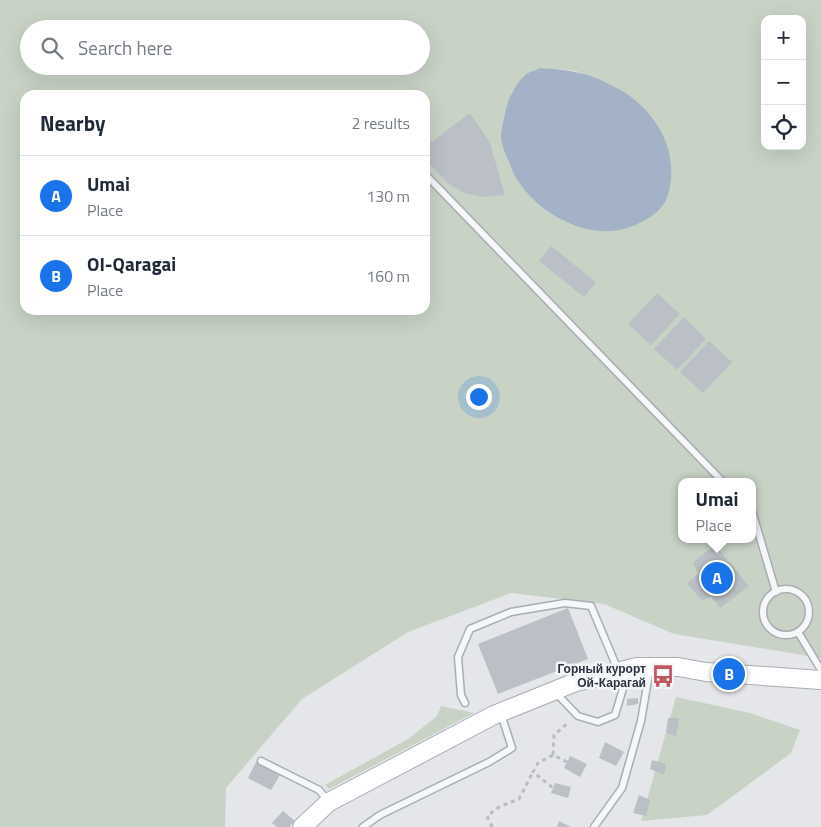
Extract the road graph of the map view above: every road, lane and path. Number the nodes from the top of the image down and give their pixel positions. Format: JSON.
{"nodes":[{"id":1,"x":430,"y":179,"type":"edge"},
{"id":2,"x":719,"y":478,"type":"edge"},
{"id":3,"x":756,"y":525,"type":"edge"},
{"id":4,"x":776,"y":592,"type":"junction"},
{"id":5,"x":798,"y":632,"type":"junction"},
{"id":6,"x":650,"y":667,"type":"junction"},
{"id":7,"x":624,"y":670,"type":"junction"},
{"id":8,"x":821,"y":670,"type":"edge"},
{"id":9,"x":821,"y":680,"type":"edge"},
{"id":10,"x":555,"y":691,"type":"junction"},
{"id":11,"x":465,"y":703,"type":"dead end"},
{"id":12,"x":500,"y":712,"type":"junction"},
{"id":13,"x":578,"y":716,"type":"junction"},
{"id":14,"x":553,"y":755,"type":"junction"},
{"id":15,"x":261,"y":762,"type":"dead end"},
{"id":16,"x":567,"y":762,"type":"dead end"},
{"id":17,"x":533,"y":772,"type":"junction"},
{"id":18,"x":553,"y":788,"type":"dead end"},
{"id":19,"x":329,"y":802,"type":"junction"},
{"id":20,"x":302,"y":827,"type":"edge"},
{"id":21,"x":363,"y":827,"type":"edge"},
{"id":22,"x":492,"y":827,"type":"edge"},
{"id":23,"x":594,"y":827,"type":"edge"}],
"edges":[{"from":1,"to":2,"type":"lane"},
{"from":3,"to":4,"type":"lane"},
{"from":4,"to":5,"type":"lane"},
{"from":4,"to":5,"type":"lane"},
{"from":5,"to":8,"type":"lane"},
{"from":6,"to":7,"type":"street"},
{"from":6,"to":9,"type":"street"},
{"from":6,"to":23,"type":"lane"},
{"from":7,"to":10,"type":"street"},
{"from":7,"to":11,"type":"lane"},
{"from":7,"to":13,"type":"lane"},
{"from":10,"to":12,"type":"street"},
{"from":10,"to":13,"type":"lane"},
{"from":12,"to":19,"type":"street"},
{"from":12,"to":21,"type":"lane"},
{"from":13,"to":14,"type":"path"},
{"from":14,"to":16,"type":"path"},
{"from":14,"to":17,"type":"path"},
{"from":15,"to":19,"type":"lane"},
{"from":17,"to":18,"type":"path"},
{"from":17,"to":22,"type":"path"},
{"from":19,"to":20,"type":"street"}]}
